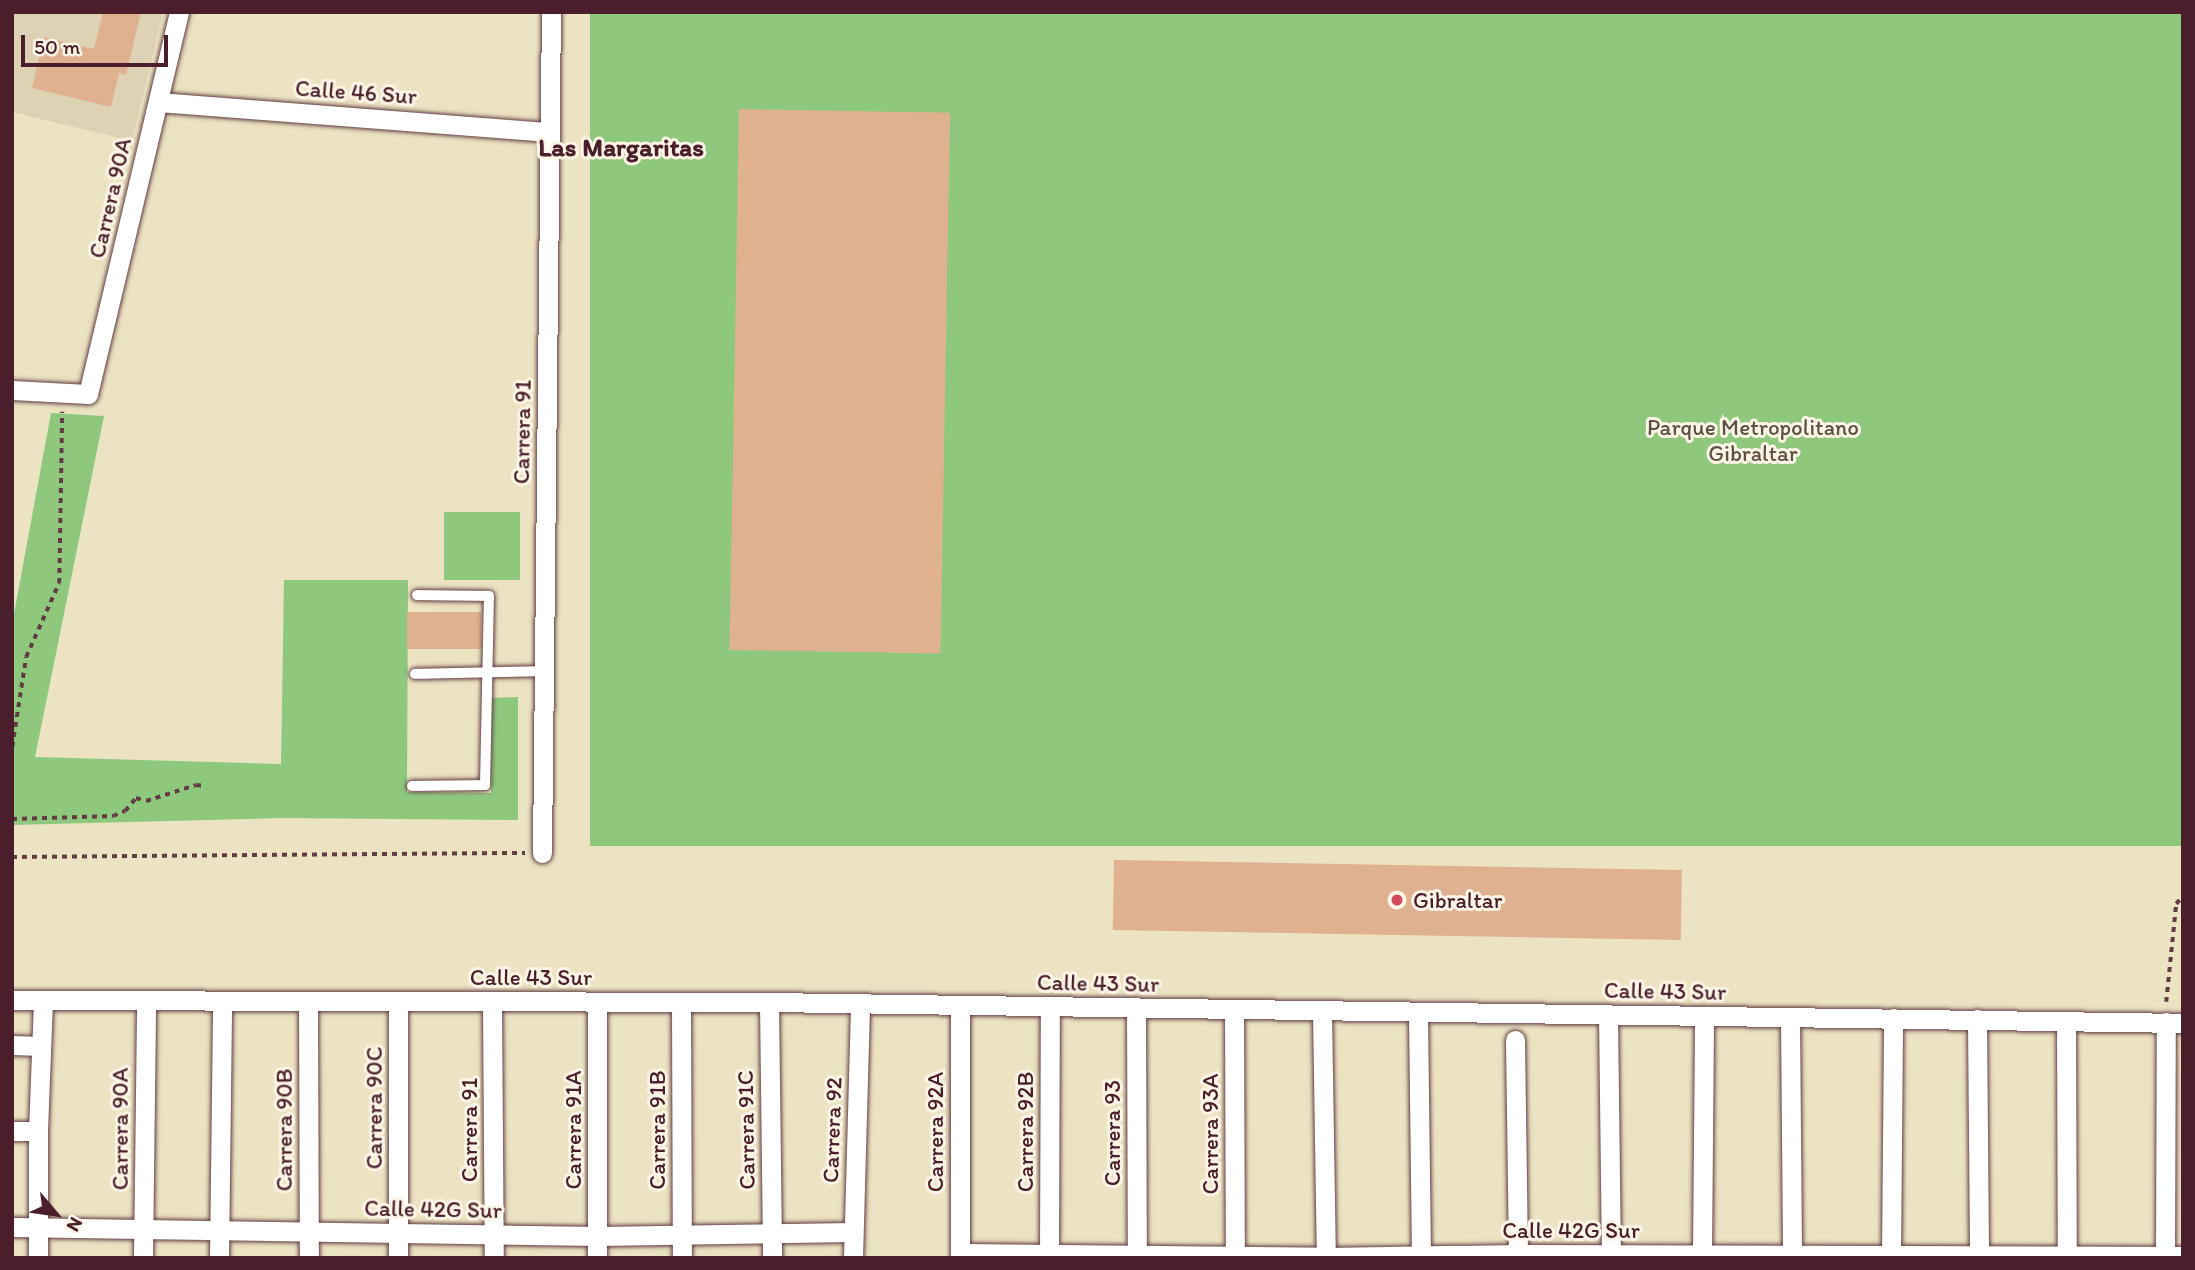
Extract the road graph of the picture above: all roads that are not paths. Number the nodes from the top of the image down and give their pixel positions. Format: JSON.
{"nodes":[{"id":1,"x":179,"y":12,"type":"edge"},
{"id":2,"x":551,"y":12,"type":"edge"},
{"id":3,"x":158,"y":102,"type":"junction"},
{"id":4,"x":550,"y":132,"type":"junction"},
{"id":5,"x":12,"y":390,"type":"edge"},
{"id":6,"x":417,"y":595,"type":"dead end"},
{"id":7,"x":544,"y":671,"type":"junction"},
{"id":8,"x":488,"y":673,"type":"junction"},
{"id":9,"x":415,"y":674,"type":"dead end"},
{"id":10,"x":412,"y":786,"type":"dead end"},
{"id":11,"x":542,"y":853,"type":"road end"},
{"id":12,"x":12,"y":1000,"type":"edge"},
{"id":13,"x":43,"y":1001,"type":"junction"},
{"id":14,"x":146,"y":1001,"type":"junction"},
{"id":15,"x":222,"y":1001,"type":"junction"},
{"id":16,"x":308,"y":1001,"type":"junction"},
{"id":17,"x":398,"y":1001,"type":"junction"},
{"id":18,"x":492,"y":1002,"type":"junction"},
{"id":19,"x":597,"y":1002,"type":"junction"},
{"id":20,"x":681,"y":1002,"type":"junction"},
{"id":21,"x":769,"y":1003,"type":"junction"},
{"id":22,"x":860,"y":1004,"type":"junction"},
{"id":23,"x":960,"y":1006,"type":"junction"},
{"id":24,"x":1050,"y":1007,"type":"junction"},
{"id":25,"x":1136,"y":1008,"type":"junction"},
{"id":26,"x":1234,"y":1009,"type":"junction"},
{"id":27,"x":1322,"y":1011,"type":"junction"},
{"id":28,"x":1418,"y":1013,"type":"junction"},
{"id":29,"x":1608,"y":1014,"type":"junction"},
{"id":30,"x":1704,"y":1016,"type":"junction"},
{"id":31,"x":1790,"y":1018,"type":"junction"},
{"id":32,"x":1893,"y":1018,"type":"junction"},
{"id":33,"x":2173,"y":1018,"type":"edge"},
{"id":34,"x":1977,"y":1019,"type":"junction"},
{"id":35,"x":2066,"y":1021,"type":"junction"},
{"id":36,"x":1515,"y":1040,"type":"dead end"},
{"id":37,"x":12,"y":1045,"type":"edge"},
{"id":38,"x":41,"y":1046,"type":"junction"},
{"id":39,"x":12,"y":1131,"type":"edge"},
{"id":40,"x":38,"y":1131,"type":"junction"},
{"id":41,"x":12,"y":1227,"type":"edge"},
{"id":42,"x":38,"y":1227,"type":"junction"},
{"id":43,"x":144,"y":1227,"type":"junction"},
{"id":44,"x":219,"y":1231,"type":"junction"},
{"id":45,"x":309,"y":1231,"type":"junction"},
{"id":46,"x":853,"y":1232,"type":"junction"},
{"id":47,"x":494,"y":1233,"type":"junction"},
{"id":48,"x":772,"y":1233,"type":"junction"},
{"id":49,"x":398,"y":1234,"type":"junction"},
{"id":50,"x":598,"y":1236,"type":"junction"},
{"id":51,"x":682,"y":1236,"type":"junction"},
{"id":52,"x":1702,"y":1254,"type":"junction"},
{"id":53,"x":960,"y":1256,"type":"edge"},
{"id":54,"x":1049,"y":1256,"type":"edge"},
{"id":55,"x":1137,"y":1256,"type":"edge"},
{"id":56,"x":1421,"y":1256,"type":"edge"},
{"id":57,"x":1518,"y":1256,"type":"edge"},
{"id":58,"x":1611,"y":1256,"type":"edge"},
{"id":59,"x":1792,"y":1256,"type":"edge"},
{"id":60,"x":1236,"y":1257,"type":"edge"},
{"id":61,"x":1891,"y":1257,"type":"edge"},
{"id":62,"x":1979,"y":1257,"type":"edge"},
{"id":63,"x":2067,"y":1257,"type":"edge"},
{"id":64,"x":2171,"y":1257,"type":"edge"},
{"id":65,"x":38,"y":1258,"type":"edge"},
{"id":66,"x":143,"y":1258,"type":"edge"},
{"id":67,"x":219,"y":1258,"type":"edge"},
{"id":68,"x":309,"y":1258,"type":"edge"},
{"id":69,"x":398,"y":1258,"type":"edge"},
{"id":70,"x":494,"y":1258,"type":"edge"},
{"id":71,"x":597,"y":1258,"type":"edge"},
{"id":72,"x":682,"y":1258,"type":"edge"},
{"id":73,"x":772,"y":1258,"type":"edge"},
{"id":74,"x":853,"y":1258,"type":"edge"},
{"id":75,"x":1326,"y":1258,"type":"edge"}],
"edges":[{"from":1,"to":3,"type":"street","name":"Carrera 90A"},
{"from":2,"to":4,"type":"street","name":"Carrera 91"},
{"from":3,"to":4,"type":"street","name":"Calle 46 Sur"},
{"from":3,"to":5,"type":"street","name":"Carrera 90A"},
{"from":4,"to":7,"type":"street","name":"Carrera 91"},
{"from":6,"to":8,"type":"lane"},
{"from":7,"to":8,"type":"lane"},
{"from":7,"to":11,"type":"street","name":"Carrera 91"},
{"from":8,"to":9,"type":"lane"},
{"from":8,"to":10,"type":"lane"},
{"from":12,"to":13,"type":"street","name":"Calle 43 Sur"},
{"from":13,"to":14,"type":"street","name":"Calle 43 Sur"},
{"from":13,"to":38,"type":"street"},
{"from":14,"to":15,"type":"street","name":"Calle 43 Sur"},
{"from":14,"to":43,"type":"street","name":"Carrera 90A"},
{"from":15,"to":16,"type":"street","name":"Calle 43 Sur"},
{"from":15,"to":44,"type":"street"},
{"from":16,"to":17,"type":"street","name":"Calle 43 Sur"},
{"from":16,"to":45,"type":"street","name":"Carrera 90B"},
{"from":17,"to":18,"type":"street","name":"Calle 43 Sur"},
{"from":17,"to":49,"type":"street","name":"Carrera 90C"},
{"from":18,"to":19,"type":"street","name":"Calle 43 Sur"},
{"from":18,"to":47,"type":"street","name":"Carrera 91"},
{"from":19,"to":20,"type":"street","name":"Calle 43 Sur"},
{"from":19,"to":50,"type":"street","name":"Carrera 91A"},
{"from":20,"to":21,"type":"street","name":"Calle 43 Sur"},
{"from":20,"to":51,"type":"street","name":"Carrera 91B"},
{"from":21,"to":22,"type":"street","name":"Calle 43 Sur"},
{"from":21,"to":48,"type":"street","name":"Carrera 91C"},
{"from":22,"to":23,"type":"street","name":"Calle 43 Sur"},
{"from":22,"to":46,"type":"street","name":"Carrera 92"},
{"from":23,"to":24,"type":"street","name":"Calle 43 Sur"},
{"from":23,"to":53,"type":"street","name":"Carrera 92A"},
{"from":24,"to":25,"type":"street","name":"Calle 43 Sur"},
{"from":24,"to":54,"type":"street","name":"Carrera 92B"},
{"from":25,"to":26,"type":"street","name":"Calle 43 Sur"},
{"from":25,"to":55,"type":"street","name":"Carrera 93"},
{"from":26,"to":27,"type":"street","name":"Calle 43 Sur"},
{"from":26,"to":60,"type":"street","name":"Carrera 93A"},
{"from":27,"to":28,"type":"street","name":"Calle 43 Sur"},
{"from":27,"to":75,"type":"street"},
{"from":28,"to":29,"type":"street","name":"Calle 43 Sur"},
{"from":28,"to":56,"type":"street"},
{"from":29,"to":30,"type":"street","name":"Calle 43 Sur"},
{"from":29,"to":58,"type":"street"},
{"from":30,"to":31,"type":"street","name":"Calle 43 Sur"},
{"from":30,"to":52,"type":"street"},
{"from":31,"to":32,"type":"street","name":"Calle 43 Sur"},
{"from":31,"to":59,"type":"street"},
{"from":32,"to":34,"type":"street","name":"Calle 43 Sur"},
{"from":32,"to":61,"type":"street"},
{"from":33,"to":35,"type":"street","name":"Calle 43 Sur"},
{"from":33,"to":64,"type":"street"},
{"from":34,"to":35,"type":"street","name":"Calle 43 Sur"},
{"from":34,"to":62,"type":"street"},
{"from":35,"to":63,"type":"street"},
{"from":36,"to":57,"type":"street"},
{"from":37,"to":38,"type":"street"},
{"from":38,"to":40,"type":"street"},
{"from":39,"to":40,"type":"street"},
{"from":40,"to":42,"type":"street"},
{"from":41,"to":42,"type":"street","name":"Calle 42G Sur"},
{"from":42,"to":43,"type":"street","name":"Calle 42G Sur"},
{"from":42,"to":65,"type":"street"},
{"from":43,"to":44,"type":"street","name":"Calle 42G Sur"},
{"from":43,"to":66,"type":"street","name":"Carrera 90A"},
{"from":44,"to":45,"type":"street","name":"Calle 42G Sur"},
{"from":44,"to":67,"type":"street"},
{"from":45,"to":49,"type":"street","name":"Calle 42G Sur"},
{"from":45,"to":68,"type":"street","name":"Carrera 90B"},
{"from":46,"to":48,"type":"street","name":"Calle 42G Sur"},
{"from":46,"to":74,"type":"street","name":"Carrera 92"},
{"from":47,"to":49,"type":"street","name":"Calle 42G Sur"},
{"from":47,"to":50,"type":"street","name":"Calle 42G Sur"},
{"from":47,"to":70,"type":"street","name":"Carrera 91"},
{"from":48,"to":51,"type":"street","name":"Calle 42G Sur"},
{"from":48,"to":73,"type":"street","name":"Carrera 91C"},
{"from":49,"to":69,"type":"street","name":"Carrera 90C"},
{"from":50,"to":51,"type":"street","name":"Calle 42G Sur"},
{"from":50,"to":71,"type":"street","name":"Carrera 91A"},
{"from":51,"to":72,"type":"street","name":"Carrera 91B"},
{"from":52,"to":58,"type":"street","name":"Calle 42G Sur"},
{"from":52,"to":59,"type":"street","name":"Calle 42G Sur"},
{"from":53,"to":54,"type":"street","name":"Calle 42G Sur"},
{"from":54,"to":55,"type":"street","name":"Calle 42G Sur"},
{"from":55,"to":60,"type":"street","name":"Calle 42G Sur"},
{"from":56,"to":57,"type":"street","name":"Calle 42G Sur"},
{"from":56,"to":75,"type":"street","name":"Calle 42G Sur"},
{"from":57,"to":58,"type":"street","name":"Calle 42G Sur"},
{"from":59,"to":61,"type":"street","name":"Calle 42G Sur"},
{"from":60,"to":75,"type":"street","name":"Calle 42G Sur"},
{"from":61,"to":62,"type":"street","name":"Calle 42G Sur"},
{"from":62,"to":63,"type":"street","name":"Calle 42G Sur"},
{"from":63,"to":64,"type":"street","name":"Calle 42G Sur"}]}
